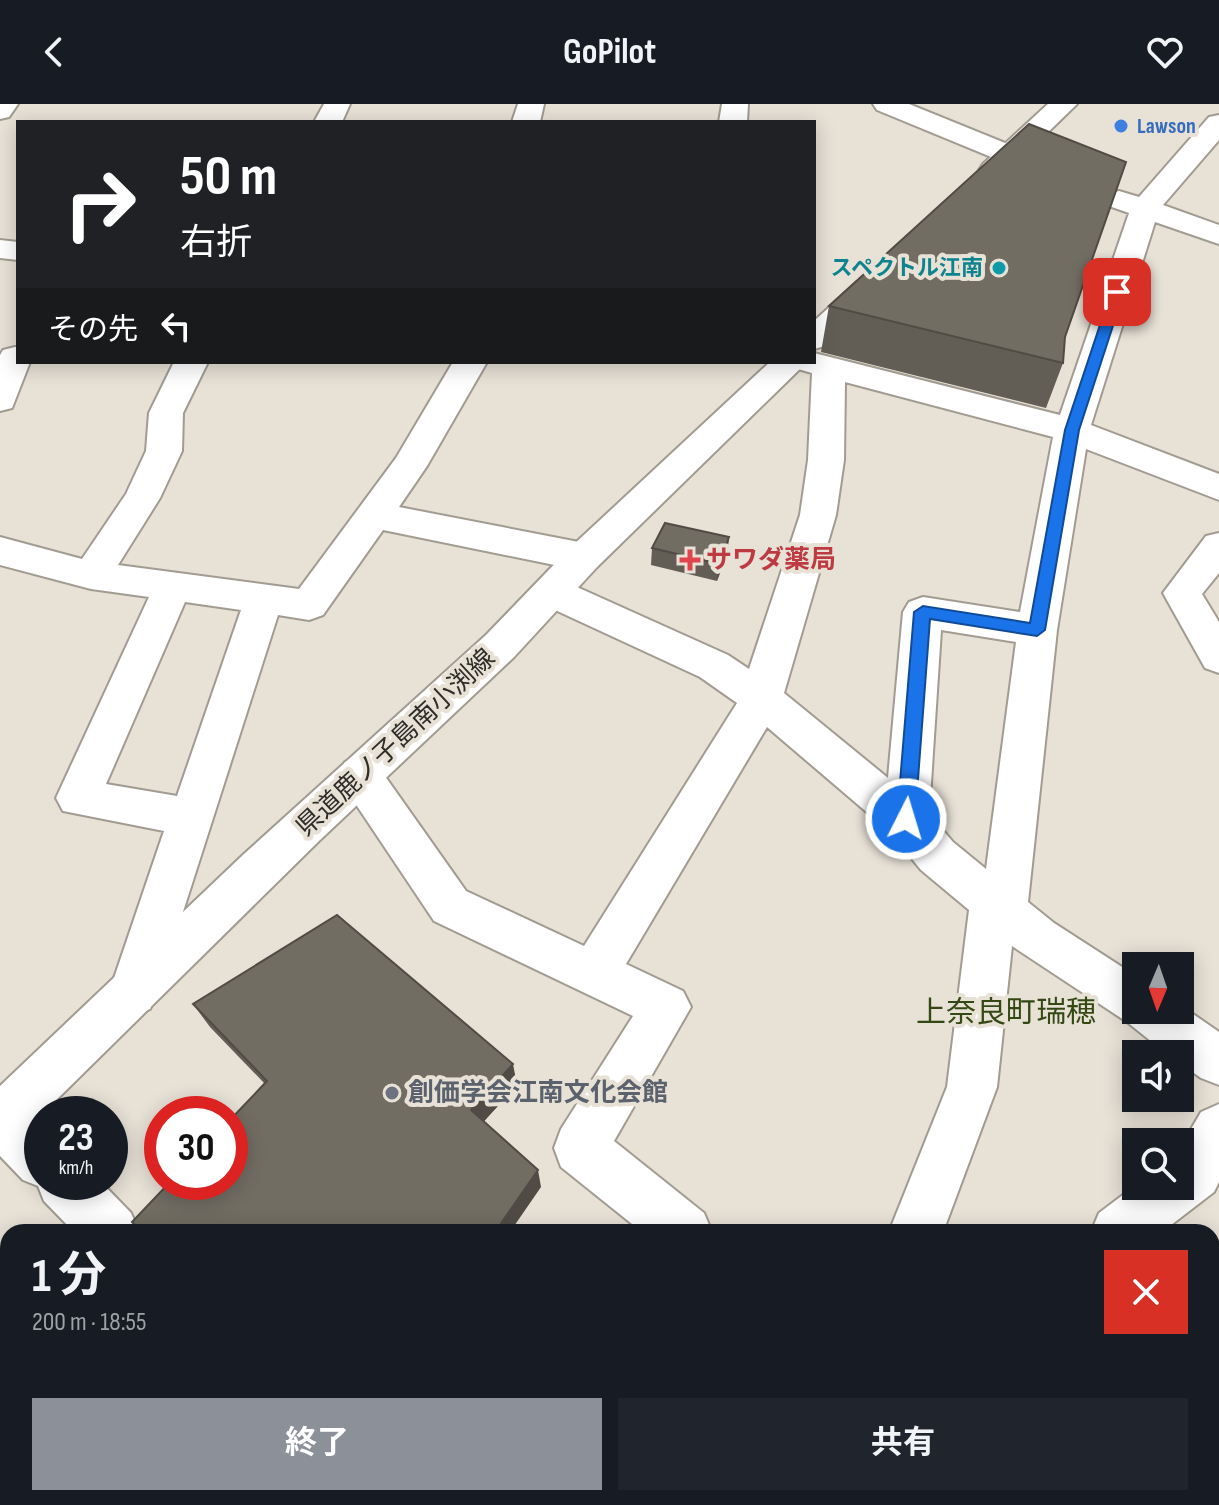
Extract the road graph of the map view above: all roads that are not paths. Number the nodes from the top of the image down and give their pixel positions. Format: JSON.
{"nodes":[{"id":1,"x":5,"y":104,"type":"edge"},
{"id":2,"x":886,"y":104,"type":"edge"},
{"id":3,"x":1064,"y":104,"type":"edge"},
{"id":4,"x":0,"y":111,"type":"edge"},
{"id":5,"x":1219,"y":123,"type":"edge"},
{"id":6,"x":1010,"y":154,"type":"junction"},
{"id":7,"x":975,"y":187,"type":"edge"},
{"id":8,"x":1145,"y":208,"type":"junction"},
{"id":9,"x":1219,"y":235,"type":"edge"},
{"id":10,"x":883,"y":274,"type":"edge"},
{"id":11,"x":816,"y":352,"type":"edge"},
{"id":12,"x":11,"y":356,"type":"edge"},
{"id":13,"x":816,"y":359,"type":"edge"},
{"id":14,"x":190,"y":364,"type":"edge"},
{"id":15,"x":469,"y":364,"type":"edge"},
{"id":16,"x":804,"y":364,"type":"edge"},
{"id":17,"x":812,"y":364,"type":"edge"},
{"id":18,"x":0,"y":400,"type":"edge"},
{"id":19,"x":1072,"y":430,"type":"junction"},
{"id":20,"x":1219,"y":488,"type":"edge"},
{"id":21,"x":374,"y":515,"type":"junction"},
{"id":22,"x":1219,"y":546,"type":"edge"},
{"id":23,"x":0,"y":551,"type":"edge"},
{"id":24,"x":584,"y":557,"type":"junction"},
{"id":25,"x":91,"y":575,"type":"junction"},
{"id":26,"x":173,"y":586,"type":"junction"},
{"id":27,"x":554,"y":593,"type":"junction"},
{"id":28,"x":264,"y":599,"type":"junction"},
{"id":29,"x":1037,"y":630,"type":"junction"},
{"id":30,"x":1219,"y":657,"type":"edge"},
{"id":31,"x":762,"y":699,"type":"junction"},
{"id":32,"x":360,"y":775,"type":"junction"},
{"id":33,"x":191,"y":817,"type":"junction"},
{"id":34,"x":906,"y":819,"type":"junction"},
{"id":35,"x":999,"y":907,"type":"junction"},
{"id":36,"x":594,"y":973,"type":"junction"},
{"id":37,"x":133,"y":993,"type":"junction"},
{"id":38,"x":1122,"y":994,"type":"edge"},
{"id":39,"x":1166,"y":1024,"type":"edge"},
{"id":40,"x":1219,"y":1061,"type":"edge"},
{"id":41,"x":0,"y":1122,"type":"edge"},
{"id":42,"x":1219,"y":1130,"type":"edge"},
{"id":43,"x":24,"y":1144,"type":"edge"},
{"id":44,"x":1194,"y":1174,"type":"edge"},
{"id":45,"x":81,"y":1200,"type":"edge"},
{"id":46,"x":1160,"y":1200,"type":"edge"},
{"id":47,"x":104,"y":1224,"type":"edge"},
{"id":48,"x":675,"y":1224,"type":"edge"},
{"id":49,"x":919,"y":1224,"type":"edge"},
{"id":50,"x":1128,"y":1224,"type":"edge"}],
"edges":[{"from":1,"to":4,"type":"street"},
{"from":2,"to":6,"type":"street"},
{"from":3,"to":6,"type":"street"},
{"from":5,"to":8,"type":"street"},
{"from":6,"to":7,"type":"street"},
{"from":6,"to":8,"type":"street"},
{"from":8,"to":9,"type":"street"},
{"from":8,"to":19,"type":"street"},
{"from":10,"to":11,"type":"street","name":"県道鹿ノ子島南小渕線"},
{"from":12,"to":18,"type":"street"},
{"from":13,"to":19,"type":"street"},
{"from":14,"to":25,"type":"street"},
{"from":15,"to":21,"type":"street"},
{"from":16,"to":24,"type":"street","name":"県道鹿ノ子島南小渕線"},
{"from":17,"to":31,"type":"street"},
{"from":19,"to":20,"type":"street"},
{"from":19,"to":29,"type":"street"},
{"from":21,"to":24,"type":"street"},
{"from":21,"to":28,"type":"street"},
{"from":22,"to":30,"type":"street"},
{"from":23,"to":25,"type":"street"},
{"from":24,"to":27,"type":"street","name":"県道鹿ノ子島南小渕線"},
{"from":25,"to":26,"type":"street"},
{"from":26,"to":28,"type":"street"},
{"from":26,"to":33,"type":"street"},
{"from":27,"to":31,"type":"street"},
{"from":27,"to":32,"type":"street","name":"県道鹿ノ子島南小渕線"},
{"from":28,"to":33,"type":"street"},
{"from":29,"to":34,"type":"street"},
{"from":29,"to":35,"type":"street"},
{"from":31,"to":34,"type":"street"},
{"from":31,"to":36,"type":"street"},
{"from":32,"to":36,"type":"street"},
{"from":32,"to":37,"type":"street","name":"県道鹿ノ子島南小渕線"},
{"from":33,"to":37,"type":"street"},
{"from":34,"to":35,"type":"street"},
{"from":35,"to":38,"type":"street"},
{"from":35,"to":49,"type":"street"},
{"from":36,"to":48,"type":"street"},
{"from":37,"to":41,"type":"street","name":"県道鹿ノ子島南小渕線"},
{"from":39,"to":40,"type":"street"},
{"from":41,"to":43,"type":"street"},
{"from":42,"to":44,"type":"street"},
{"from":45,"to":47,"type":"street"},
{"from":46,"to":50,"type":"street"}]}
